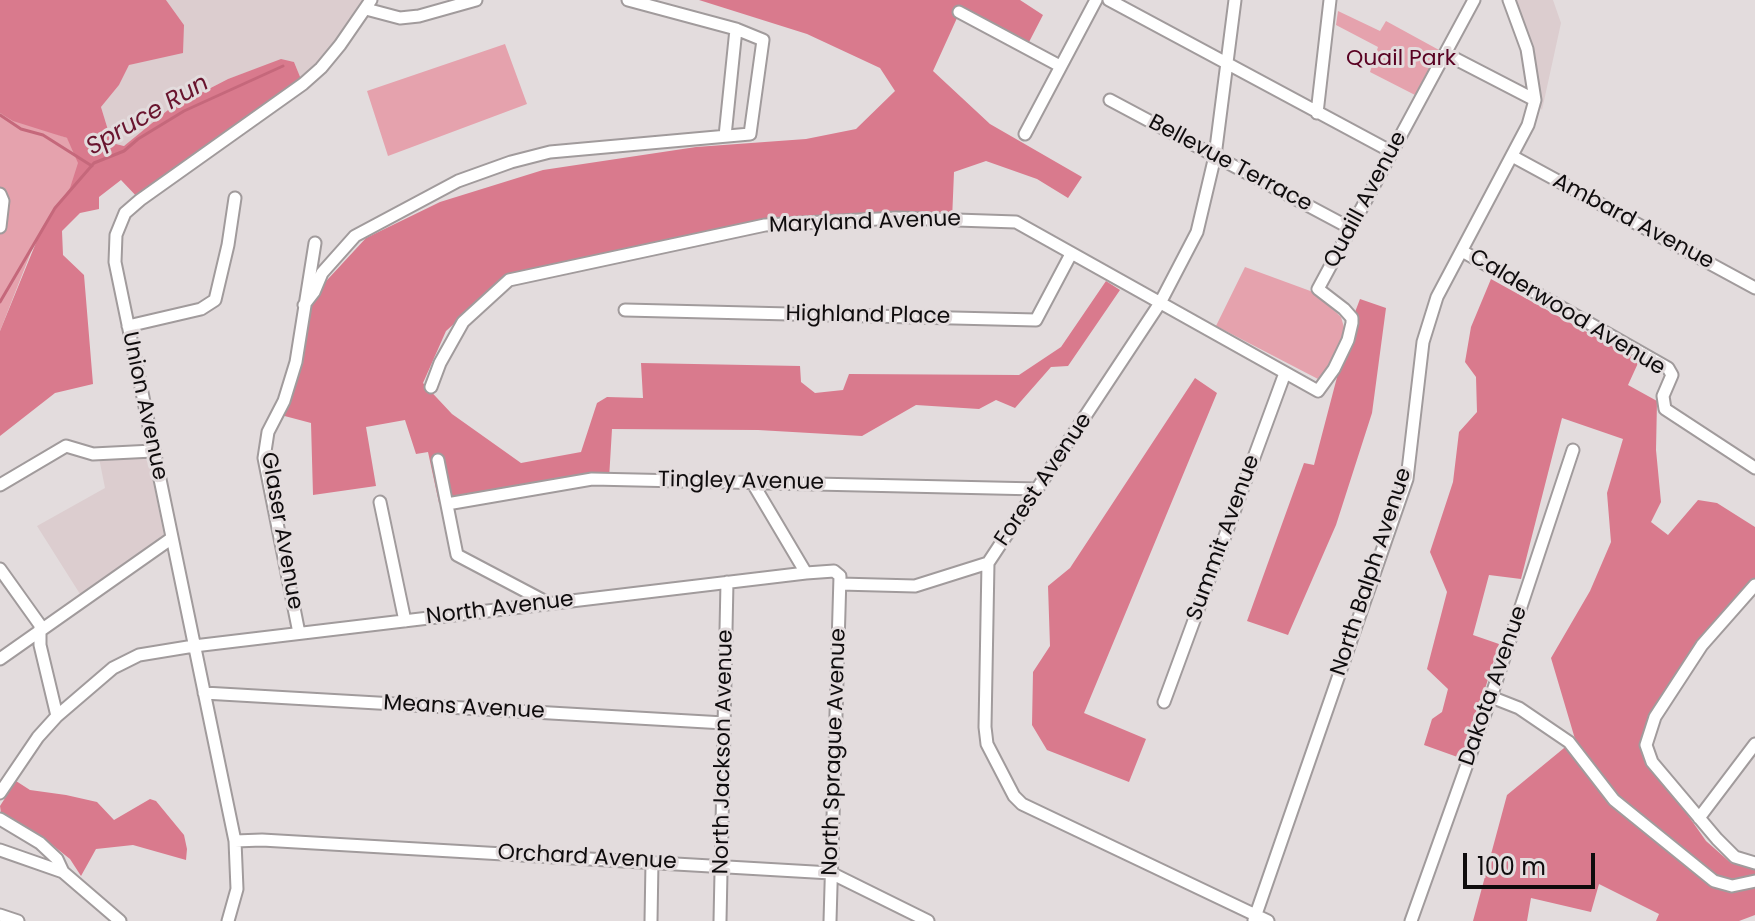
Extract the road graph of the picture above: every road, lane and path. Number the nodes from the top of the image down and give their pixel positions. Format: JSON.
{"nodes":[{"id":1,"x":476,"y":0,"type":"edge"},
{"id":2,"x":628,"y":0,"type":"edge"},
{"id":3,"x":1096,"y":0,"type":"edge"},
{"id":4,"x":1109,"y":0,"type":"edge"},
{"id":5,"x":1235,"y":0,"type":"edge"},
{"id":6,"x":1330,"y":0,"type":"edge"},
{"id":7,"x":1474,"y":0,"type":"edge"},
{"id":8,"x":1509,"y":0,"type":"edge"},
{"id":9,"x":368,"y":5,"type":"edge"},
{"id":10,"x":959,"y":12,"type":"dead end"},
{"id":11,"x":736,"y":29,"type":"junction"},
{"id":12,"x":1446,"y":54,"type":"junction"},
{"id":13,"x":1227,"y":63,"type":"junction"},
{"id":14,"x":1060,"y":66,"type":"junction"},
{"id":15,"x":1110,"y":100,"type":"dead end"},
{"id":16,"x":1535,"y":100,"type":"junction"},
{"id":17,"x":1317,"y":113,"type":"junction"},
{"id":18,"x":1025,"y":134,"type":"dead end"},
{"id":19,"x":725,"y":136,"type":"junction"},
{"id":20,"x":1392,"y":152,"type":"junction"},
{"id":21,"x":1215,"y":156,"type":"junction"},
{"id":22,"x":1512,"y":156,"type":"junction"},
{"id":23,"x":0,"y":194,"type":"edge"},
{"id":24,"x":235,"y":198,"type":"dead end"},
{"id":25,"x":0,"y":227,"type":"edge"},
{"id":26,"x":1350,"y":228,"type":"junction"},
{"id":27,"x":315,"y":243,"type":"dead end"},
{"id":28,"x":1462,"y":251,"type":"junction"},
{"id":29,"x":1071,"y":254,"type":"junction"},
{"id":30,"x":1755,"y":288,"type":"edge"},
{"id":31,"x":1160,"y":303,"type":"junction"},
{"id":32,"x":304,"y":305,"type":"junction"},
{"id":33,"x":625,"y":310,"type":"dead end"},
{"id":34,"x":128,"y":326,"type":"junction"},
{"id":35,"x":1285,"y":373,"type":"junction"},
{"id":36,"x":431,"y":387,"type":"dead end"},
{"id":37,"x":1318,"y":391,"type":"joint"},
{"id":38,"x":1573,"y":450,"type":"dead end"},
{"id":39,"x":153,"y":451,"type":"junction"},
{"id":40,"x":438,"y":460,"type":"dead end"},
{"id":41,"x":1755,"y":468,"type":"edge"},
{"id":42,"x":752,"y":482,"type":"junction"},
{"id":43,"x":0,"y":485,"type":"edge"},
{"id":44,"x":1038,"y":489,"type":"junction"},
{"id":45,"x":380,"y":502,"type":"dead end"},
{"id":46,"x":447,"y":504,"type":"junction"},
{"id":47,"x":172,"y":538,"type":"junction"},
{"id":48,"x":988,"y":563,"type":"junction"},
{"id":49,"x":0,"y":569,"type":"edge"},
{"id":50,"x":806,"y":573,"type":"junction"},
{"id":51,"x":727,"y":582,"type":"junction"},
{"id":52,"x":840,"y":584,"type":"junction"},
{"id":53,"x":1755,"y":585,"type":"edge"},
{"id":54,"x":548,"y":604,"type":"junction"},
{"id":55,"x":405,"y":621,"type":"junction"},
{"id":56,"x":40,"y":630,"type":"junction"},
{"id":57,"x":299,"y":633,"type":"junction"},
{"id":58,"x":194,"y":646,"type":"junction"},
{"id":59,"x":0,"y":659,"type":"edge"},
{"id":60,"x":204,"y":693,"type":"junction"},
{"id":61,"x":1491,"y":697,"type":"junction"},
{"id":62,"x":1164,"y":702,"type":"dead end"},
{"id":63,"x":57,"y":716,"type":"junction"},
{"id":64,"x":724,"y":723,"type":"junction"},
{"id":65,"x":1755,"y":744,"type":"edge"},
{"id":66,"x":0,"y":793,"type":"edge"},
{"id":67,"x":1699,"y":818,"type":"junction"},
{"id":68,"x":0,"y":819,"type":"edge"},
{"id":69,"x":235,"y":841,"type":"junction"},
{"id":70,"x":0,"y":850,"type":"edge"},
{"id":71,"x":652,"y":862,"type":"junction"},
{"id":72,"x":1755,"y":863,"type":"edge"},
{"id":73,"x":721,"y":865,"type":"junction"},
{"id":74,"x":63,"y":872,"type":"junction"},
{"id":75,"x":831,"y":873,"type":"junction"},
{"id":76,"x":1755,"y":881,"type":"edge"},
{"id":77,"x":0,"y":915,"type":"edge"},
{"id":78,"x":1259,"y":919,"type":"edge"},
{"id":79,"x":18,"y":921,"type":"edge"},
{"id":80,"x":120,"y":921,"type":"edge"},
{"id":81,"x":228,"y":921,"type":"edge"},
{"id":82,"x":651,"y":921,"type":"edge"},
{"id":83,"x":720,"y":921,"type":"edge"},
{"id":84,"x":830,"y":921,"type":"edge"},
{"id":85,"x":928,"y":921,"type":"edge"},
{"id":86,"x":1411,"y":921,"type":"edge"}],
"edges":[{"from":1,"to":9,"type":"street"},
{"from":2,"to":11,"type":"street"},
{"from":3,"to":14,"type":"street"},
{"from":4,"to":13,"type":"street"},
{"from":5,"to":13,"type":"street","name":"Forest Avenue"},
{"from":6,"to":17,"type":"street"},
{"from":7,"to":12,"type":"street","name":"Quaill Avenue"},
{"from":8,"to":16,"type":"street","name":"North Balph Avenue"},
{"from":9,"to":34,"type":"street","name":"Union Avenue"},
{"from":10,"to":14,"type":"street"},
{"from":11,"to":19,"type":"street"},
{"from":11,"to":19,"type":"street"},
{"from":12,"to":16,"type":"street"},
{"from":12,"to":20,"type":"street","name":"Quaill Avenue"},
{"from":13,"to":17,"type":"street"},
{"from":13,"to":21,"type":"street","name":"Forest Avenue"},
{"from":14,"to":18,"type":"street"},
{"from":15,"to":21,"type":"street","name":"Bellevue Terrace"},
{"from":16,"to":22,"type":"street","name":"North Balph Avenue"},
{"from":17,"to":20,"type":"street"},
{"from":19,"to":32,"type":"street"},
{"from":20,"to":26,"type":"street","name":"Quaill Avenue"},
{"from":21,"to":26,"type":"street","name":"Bellevue Terrace"},
{"from":21,"to":31,"type":"street","name":"Forest Avenue"},
{"from":22,"to":28,"type":"street","name":"North Balph Avenue"},
{"from":22,"to":30,"type":"street","name":"Ambard Avenue"},
{"from":23,"to":25,"type":"street"},
{"from":24,"to":34,"type":"street"},
{"from":26,"to":37,"type":"street","name":"Quaill Avenue"},
{"from":27,"to":32,"type":"street","name":"Glaser Avenue"},
{"from":28,"to":41,"type":"street","name":"Calderwood Avenue"},
{"from":28,"to":78,"type":"street","name":"North Balph Avenue"},
{"from":29,"to":31,"type":"street","name":"Maryland Avenue"},
{"from":29,"to":33,"type":"street","name":"Highland Place"},
{"from":29,"to":36,"type":"street","name":"Maryland Avenue"},
{"from":31,"to":35,"type":"street","name":"Maryland Avenue"},
{"from":31,"to":44,"type":"street","name":"Forest Avenue"},
{"from":32,"to":57,"type":"street","name":"Glaser Avenue"},
{"from":34,"to":39,"type":"street","name":"Union Avenue"},
{"from":35,"to":37,"type":"street","name":"Maryland Avenue"},
{"from":35,"to":62,"type":"street","name":"Summit Avenue"},
{"from":38,"to":61,"type":"street","name":"Dakota Avenue"},
{"from":39,"to":43,"type":"street"},
{"from":39,"to":47,"type":"street","name":"Union Avenue"},
{"from":40,"to":46,"type":"street"},
{"from":42,"to":44,"type":"street","name":"Tingley Avenue"},
{"from":42,"to":46,"type":"street","name":"Tingley Avenue"},
{"from":42,"to":50,"type":"street"},
{"from":44,"to":48,"type":"street","name":"Forest Avenue"},
{"from":45,"to":55,"type":"street"},
{"from":46,"to":54,"type":"street"},
{"from":47,"to":56,"type":"street"},
{"from":47,"to":58,"type":"street","name":"Union Avenue"},
{"from":48,"to":52,"type":"street"},
{"from":48,"to":78,"type":"street","name":"Forest Avenue"},
{"from":49,"to":56,"type":"street"},
{"from":50,"to":51,"type":"street","name":"North Avenue"},
{"from":50,"to":52,"type":"street","name":"North Avenue"},
{"from":51,"to":54,"type":"street","name":"North Avenue"},
{"from":51,"to":64,"type":"street","name":"North Jackson Avenue"},
{"from":52,"to":75,"type":"street","name":"North Sprague Avenue"},
{"from":53,"to":67,"type":"street"},
{"from":54,"to":55,"type":"street","name":"North Avenue"},
{"from":55,"to":57,"type":"street","name":"North Avenue"},
{"from":56,"to":59,"type":"street"},
{"from":56,"to":63,"type":"street"},
{"from":57,"to":58,"type":"street","name":"North Avenue"},
{"from":58,"to":60,"type":"street","name":"Union Avenue"},
{"from":58,"to":63,"type":"street","name":"North Avenue"},
{"from":60,"to":64,"type":"street","name":"Means Avenue"},
{"from":60,"to":69,"type":"street","name":"Union Avenue"},
{"from":61,"to":76,"type":"street"},
{"from":61,"to":86,"type":"street","name":"Dakota Avenue"},
{"from":63,"to":66,"type":"street","name":"North Avenue"},
{"from":64,"to":73,"type":"street","name":"North Jackson Avenue"},
{"from":65,"to":67,"type":"street"},
{"from":67,"to":72,"type":"street"},
{"from":68,"to":74,"type":"street"},
{"from":69,"to":71,"type":"street","name":"Orchard Avenue"},
{"from":69,"to":81,"type":"street","name":"Union Avenue"},
{"from":70,"to":74,"type":"street"},
{"from":71,"to":73,"type":"street","name":"Orchard Avenue"},
{"from":71,"to":82,"type":"street"},
{"from":73,"to":75,"type":"street","name":"Orchard Avenue"},
{"from":73,"to":83,"type":"street","name":"North Jackson Avenue"},
{"from":74,"to":80,"type":"street"},
{"from":75,"to":84,"type":"street","name":"North Sprague Avenue"},
{"from":75,"to":85,"type":"street","name":"Orchard Avenue"},
{"from":77,"to":79,"type":"street"}]}
